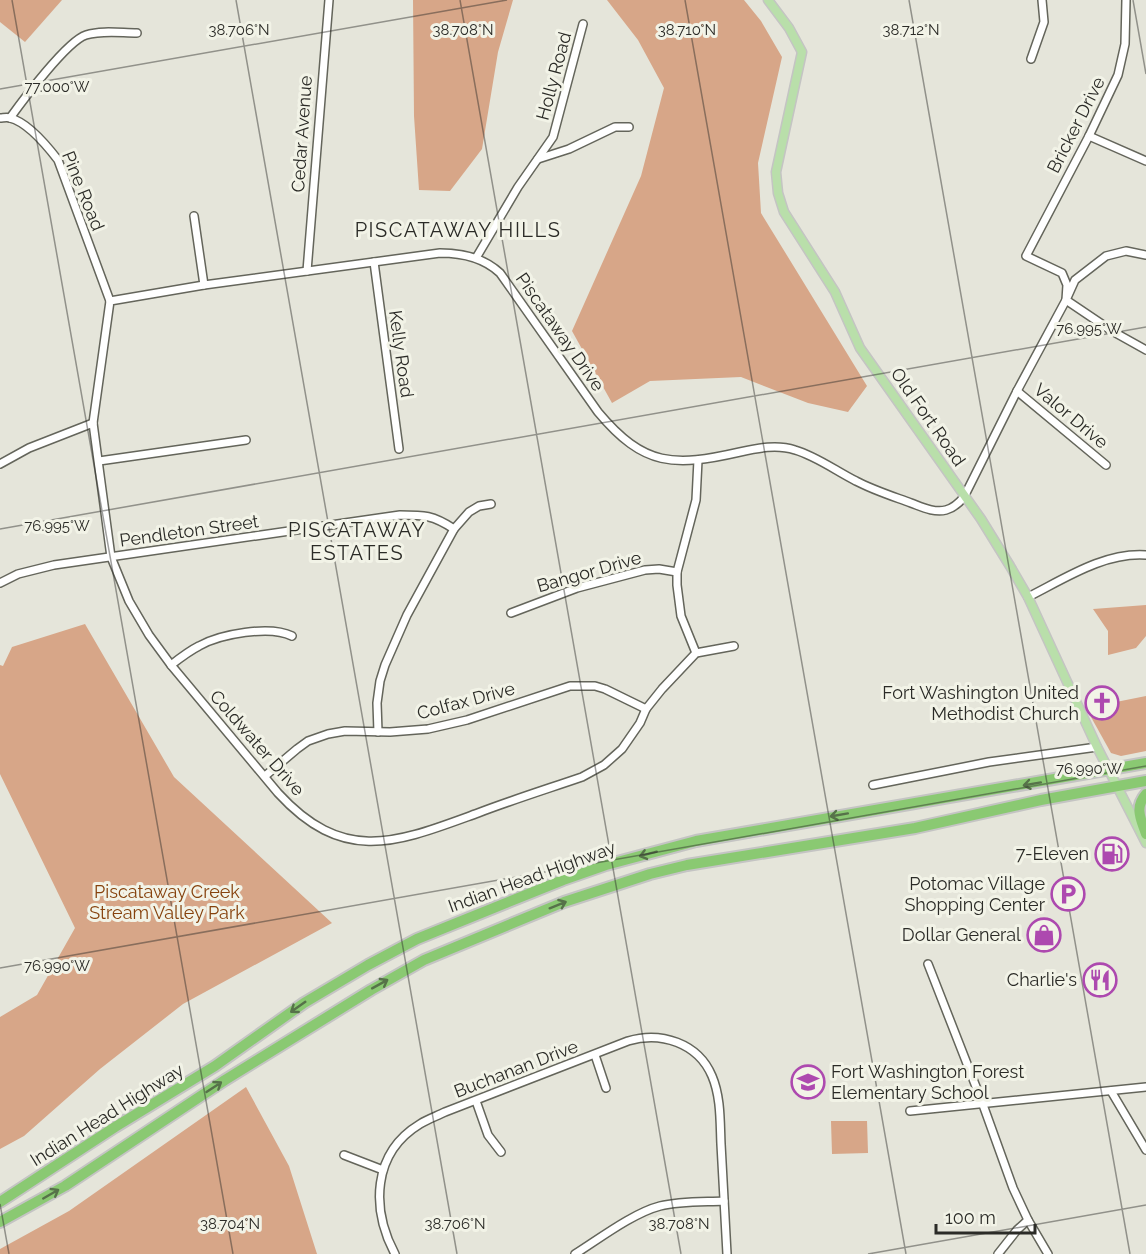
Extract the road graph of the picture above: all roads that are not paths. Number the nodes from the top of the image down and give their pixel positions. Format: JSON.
{"nodes":[{"id":1,"x":328,"y":0,"type":"edge"},
{"id":2,"x":768,"y":0,"type":"edge"},
{"id":3,"x":1042,"y":0,"type":"edge"},
{"id":4,"x":1126,"y":0,"type":"edge"},
{"id":5,"x":583,"y":24,"type":"dead end"},
{"id":6,"x":137,"y":33,"type":"dead end"},
{"id":7,"x":1031,"y":59,"type":"dead end"},
{"id":8,"x":0,"y":118,"type":"edge"},
{"id":9,"x":10,"y":118,"type":"junction"},
{"id":10,"x":629,"y":127,"type":"dead end"},
{"id":11,"x":1089,"y":136,"type":"junction"},
{"id":12,"x":538,"y":159,"type":"junction"},
{"id":13,"x":1146,"y":160,"type":"edge"},
{"id":14,"x":194,"y":216,"type":"dead end"},
{"id":15,"x":1146,"y":255,"type":"edge"},
{"id":16,"x":476,"y":258,"type":"junction"},
{"id":17,"x":374,"y":262,"type":"junction"},
{"id":18,"x":307,"y":271,"type":"junction"},
{"id":19,"x":204,"y":285,"type":"junction"},
{"id":20,"x":1066,"y":300,"type":"junction"},
{"id":21,"x":110,"y":301,"type":"junction"},
{"id":22,"x":1146,"y":350,"type":"edge"},
{"id":23,"x":1017,"y":391,"type":"junction"},
{"id":24,"x":93,"y":423,"type":"junction"},
{"id":25,"x":246,"y":440,"type":"dead end"},
{"id":26,"x":399,"y":449,"type":"dead end"},
{"id":27,"x":698,"y":460,"type":"junction"},
{"id":28,"x":99,"y":461,"type":"junction"},
{"id":29,"x":0,"y":464,"type":"edge"},
{"id":30,"x":1106,"y":465,"type":"dead end"},
{"id":31,"x":964,"y":497,"type":"junction"},
{"id":32,"x":491,"y":504,"type":"dead end"},
{"id":33,"x":454,"y":529,"type":"junction"},
{"id":34,"x":1146,"y":555,"type":"edge"},
{"id":35,"x":111,"y":557,"type":"junction"},
{"id":36,"x":677,"y":572,"type":"junction"},
{"id":37,"x":0,"y":583,"type":"edge"},
{"id":38,"x":1028,"y":597,"type":"junction"},
{"id":39,"x":511,"y":613,"type":"dead end"},
{"id":40,"x":292,"y":636,"type":"dead end"},
{"id":41,"x":734,"y":646,"type":"dead end"},
{"id":42,"x":696,"y":653,"type":"junction"},
{"id":43,"x":171,"y":665,"type":"junction"},
{"id":44,"x":646,"y":709,"type":"junction"},
{"id":45,"x":378,"y":732,"type":"junction"},
{"id":46,"x":1097,"y":747,"type":"junction"},
{"id":47,"x":1146,"y":763,"type":"edge"},
{"id":48,"x":1110,"y":770,"type":"junction"},
{"id":49,"x":265,"y":776,"type":"junction"},
{"id":50,"x":1146,"y":781,"type":"edge"},
{"id":51,"x":873,"y":785,"type":"dead end"},
{"id":52,"x":1117,"y":785,"type":"junction"},
{"id":53,"x":1146,"y":794,"type":"edge"},
{"id":54,"x":1146,"y":834,"type":"edge"},
{"id":55,"x":1146,"y":843,"type":"edge"},
{"id":56,"x":928,"y":964,"type":"dead end"},
{"id":57,"x":595,"y":1055,"type":"junction"},
{"id":58,"x":1146,"y":1087,"type":"edge"},
{"id":59,"x":606,"y":1088,"type":"dead end"},
{"id":60,"x":1111,"y":1091,"type":"junction"},
{"id":61,"x":476,"y":1101,"type":"junction"},
{"id":62,"x":982,"y":1102,"type":"junction"},
{"id":63,"x":910,"y":1111,"type":"dead end"},
{"id":64,"x":1146,"y":1150,"type":"edge"},
{"id":65,"x":501,"y":1152,"type":"dead end"},
{"id":66,"x":344,"y":1155,"type":"dead end"},
{"id":67,"x":383,"y":1170,"type":"junction"},
{"id":68,"x":724,"y":1201,"type":"junction"},
{"id":69,"x":0,"y":1202,"type":"edge"},
{"id":70,"x":1028,"y":1220,"type":"junction"},
{"id":71,"x":0,"y":1222,"type":"edge"},
{"id":72,"x":395,"y":1254,"type":"edge"},
{"id":73,"x":575,"y":1254,"type":"edge"},
{"id":74,"x":727,"y":1254,"type":"edge"},
{"id":75,"x":998,"y":1254,"type":"edge"},
{"id":76,"x":1048,"y":1254,"type":"edge"}],
"edges":[{"from":1,"to":18,"type":"street","name":"Cedar Avenue"},
{"from":2,"to":31,"type":"main road","name":"Old Fort Road"},
{"from":3,"to":7,"type":"street"},
{"from":4,"to":11,"type":"street","name":"Bricker Drive"},
{"from":5,"to":12,"type":"street","name":"Holly Road"},
{"from":6,"to":9,"type":"street"},
{"from":8,"to":9,"type":"street"},
{"from":9,"to":21,"type":"street","name":"Pine Road"},
{"from":10,"to":12,"type":"street"},
{"from":11,"to":13,"type":"street"},
{"from":11,"to":20,"type":"street","name":"Bricker Drive"},
{"from":12,"to":16,"type":"street","name":"Holly Road"},
{"from":14,"to":19,"type":"street"},
{"from":15,"to":20,"type":"street"},
{"from":16,"to":17,"type":"street","name":"Piscataway Drive"},
{"from":16,"to":27,"type":"street","name":"Piscataway Drive"},
{"from":17,"to":18,"type":"street","name":"Piscataway Drive"},
{"from":17,"to":26,"type":"street","name":"Kelly Road"},
{"from":18,"to":19,"type":"street","name":"Piscataway Drive"},
{"from":19,"to":21,"type":"street","name":"Piscataway Drive"},
{"from":20,"to":22,"type":"street"},
{"from":20,"to":23,"type":"street"},
{"from":21,"to":24,"type":"street"},
{"from":23,"to":30,"type":"street","name":"Valor Drive"},
{"from":23,"to":31,"type":"street"},
{"from":24,"to":28,"type":"street","name":"Coldwater Drive"},
{"from":24,"to":29,"type":"street"},
{"from":25,"to":28,"type":"street"},
{"from":27,"to":31,"type":"street","name":"Piscataway Drive"},
{"from":27,"to":36,"type":"street"},
{"from":28,"to":35,"type":"street","name":"Coldwater Drive"},
{"from":31,"to":38,"type":"main road","name":"Old Fort Road"},
{"from":32,"to":33,"type":"street"},
{"from":33,"to":35,"type":"street","name":"Pendleton Street"},
{"from":33,"to":45,"type":"street"},
{"from":34,"to":38,"type":"street"},
{"from":35,"to":37,"type":"street","name":"Pendleton Street"},
{"from":35,"to":43,"type":"street","name":"Coldwater Drive"},
{"from":36,"to":39,"type":"street","name":"Bangor Drive"},
{"from":36,"to":42,"type":"street"},
{"from":38,"to":46,"type":"main road","name":"Old Fort Road"},
{"from":40,"to":43,"type":"street"},
{"from":41,"to":42,"type":"street"},
{"from":42,"to":44,"type":"street","name":"Coldwater Drive"},
{"from":43,"to":49,"type":"street","name":"Coldwater Drive"},
{"from":44,"to":45,"type":"street","name":"Colfax Drive"},
{"from":44,"to":49,"type":"street","name":"Coldwater Drive"},
{"from":45,"to":49,"type":"street","name":"Colfax Drive"},
{"from":46,"to":48,"type":"main road","name":"Old Fort Road"},
{"from":46,"to":51,"type":"street"},
{"from":47,"to":48,"type":"highway","name":"Indian Head Highway"},
{"from":48,"to":52,"type":"main road","name":"Old Fort Road"},
{"from":48,"to":69,"type":"highway","name":"Indian Head Highway","one_way":true},
{"from":50,"to":52,"type":"highway","name":"Indian Head Highway"},
{"from":52,"to":55,"type":"main road","name":"Old Fort Road"},
{"from":71,"to":52,"type":"highway","name":"Indian Head Highway","one_way":true},
{"from":53,"to":54,"type":"highway"},
{"from":56,"to":62,"type":"street"},
{"from":57,"to":59,"type":"street"},
{"from":57,"to":61,"type":"street","name":"Buchanan Drive"},
{"from":57,"to":68,"type":"street","name":"Buchanan Drive"},
{"from":58,"to":60,"type":"street"},
{"from":60,"to":62,"type":"street"},
{"from":60,"to":64,"type":"street"},
{"from":61,"to":65,"type":"street"},
{"from":61,"to":67,"type":"street","name":"Buchanan Drive"},
{"from":62,"to":63,"type":"street"},
{"from":62,"to":70,"type":"street"},
{"from":66,"to":67,"type":"street"},
{"from":67,"to":72,"type":"street","name":"Buchanan Drive"},
{"from":68,"to":73,"type":"street"},
{"from":68,"to":74,"type":"street","name":"Buchanan Drive"},
{"from":70,"to":75,"type":"street"},
{"from":70,"to":76,"type":"street"}]}
